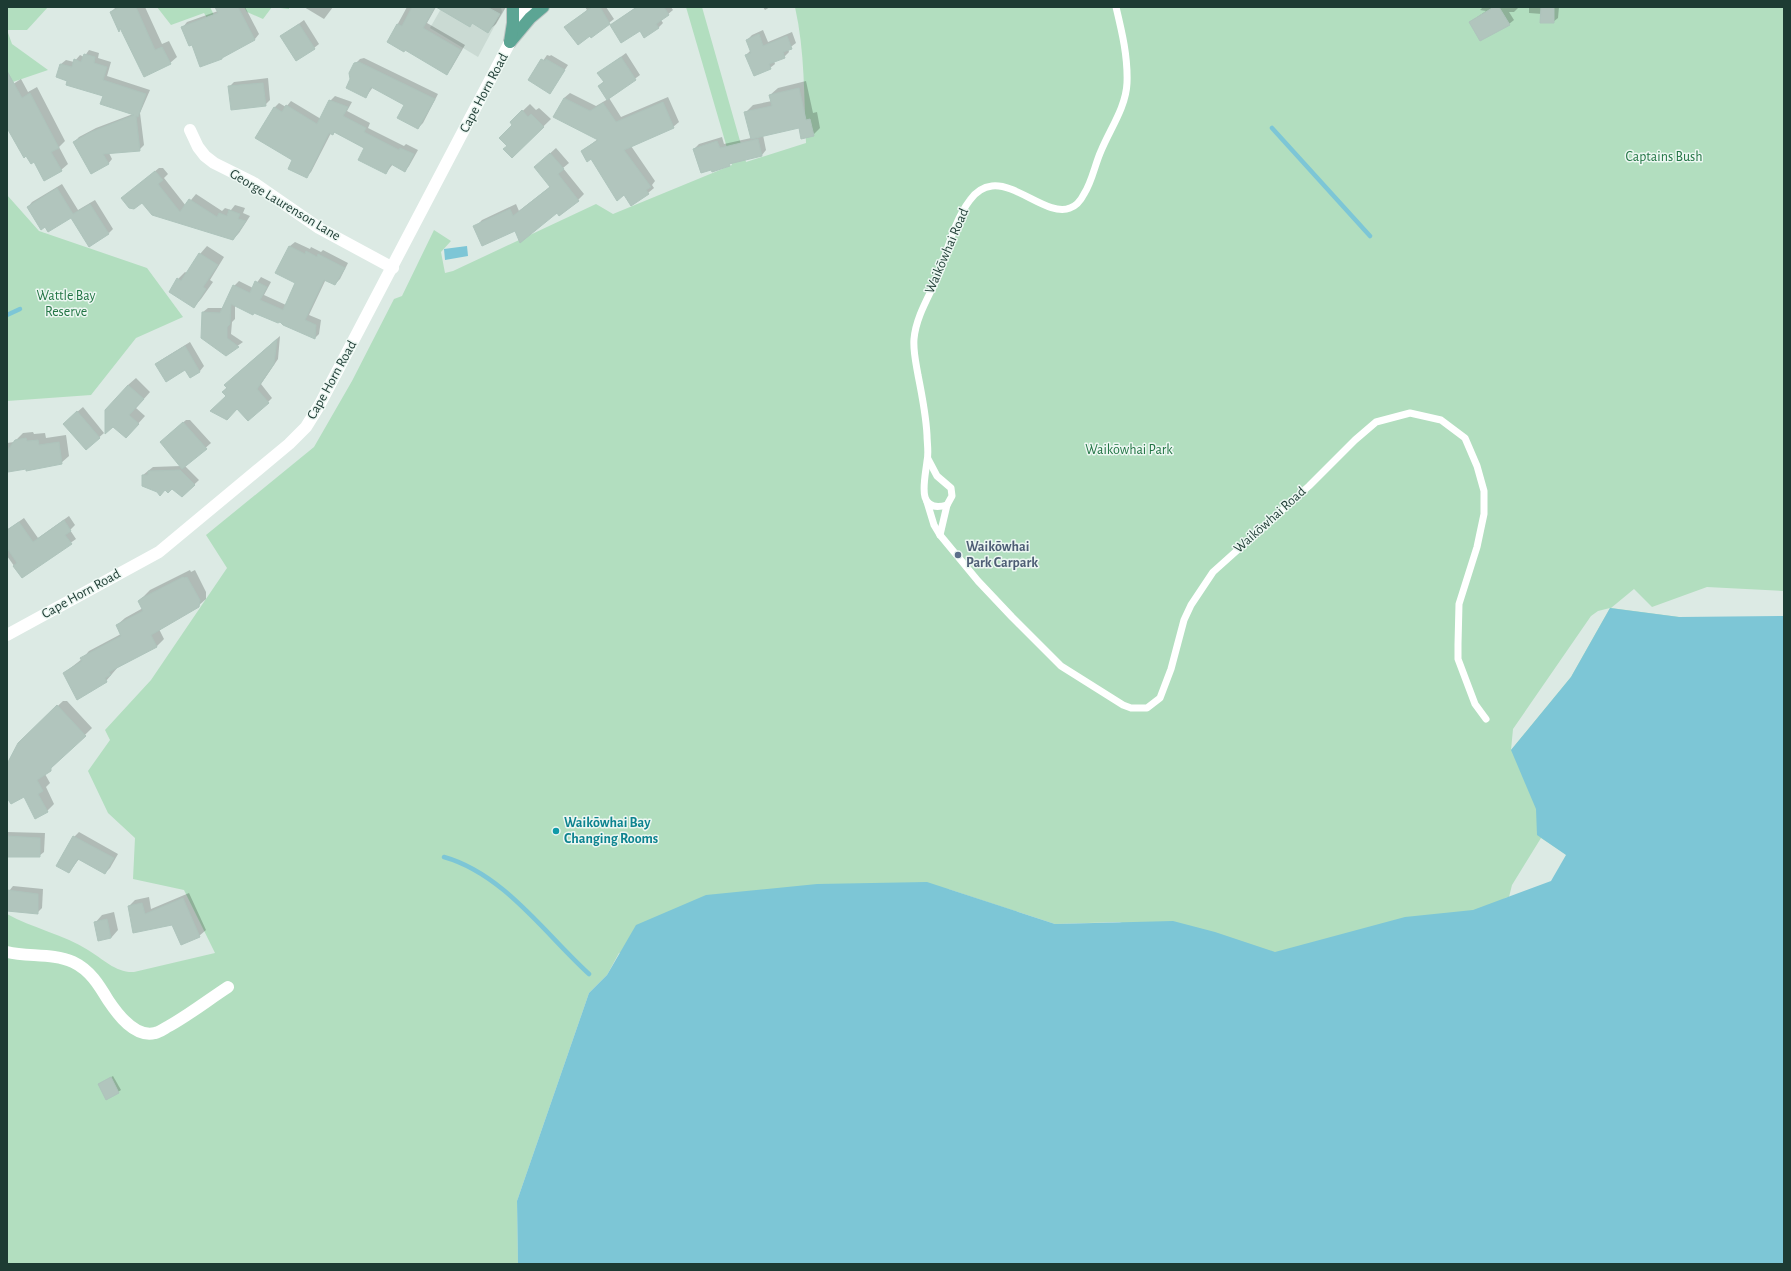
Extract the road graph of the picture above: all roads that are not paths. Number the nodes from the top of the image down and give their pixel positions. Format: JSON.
{"nodes":[{"id":1,"x":513,"y":7,"type":"edge"},
{"id":2,"x":526,"y":7,"type":"edge"},
{"id":3,"x":544,"y":7,"type":"edge"},
{"id":4,"x":1116,"y":7,"type":"edge"},
{"id":5,"x":510,"y":42,"type":"junction"},
{"id":6,"x":190,"y":130,"type":"dead end"},
{"id":7,"x":393,"y":268,"type":"junction"},
{"id":8,"x":928,"y":459,"type":"junction"},
{"id":9,"x":927,"y":502,"type":"junction"},
{"id":10,"x":947,"y":505,"type":"junction"},
{"id":11,"x":940,"y":535,"type":"junction"},
{"id":12,"x":7,"y":635,"type":"edge"},
{"id":13,"x":1486,"y":719,"type":"dead end"},
{"id":14,"x":7,"y":952,"type":"edge"},
{"id":15,"x":228,"y":987,"type":"dead end"}],
"edges":[{"from":1,"to":5,"type":"main road"},
{"from":2,"to":5,"type":"street","name":"Cape Horn Road"},
{"from":3,"to":5,"type":"main road"},
{"from":4,"to":8,"type":"lane","name":"Waikōwhai Road"},
{"from":5,"to":7,"type":"street","name":"Cape Horn Road"},
{"from":6,"to":7,"type":"street","name":"George Laurenson Lane"},
{"from":7,"to":12,"type":"street","name":"Cape Horn Road"},
{"from":8,"to":9,"type":"lane","name":"Waikōwhai Road"},
{"from":8,"to":10,"type":"lane","name":"Waikōwhai Road"},
{"from":9,"to":10,"type":"lane"},
{"from":9,"to":11,"type":"lane","name":"Waikōwhai Road"},
{"from":10,"to":11,"type":"lane","name":"Waikōwhai Road"},
{"from":11,"to":13,"type":"lane","name":"Waikōwhai Road"},
{"from":14,"to":15,"type":"street"}]}
